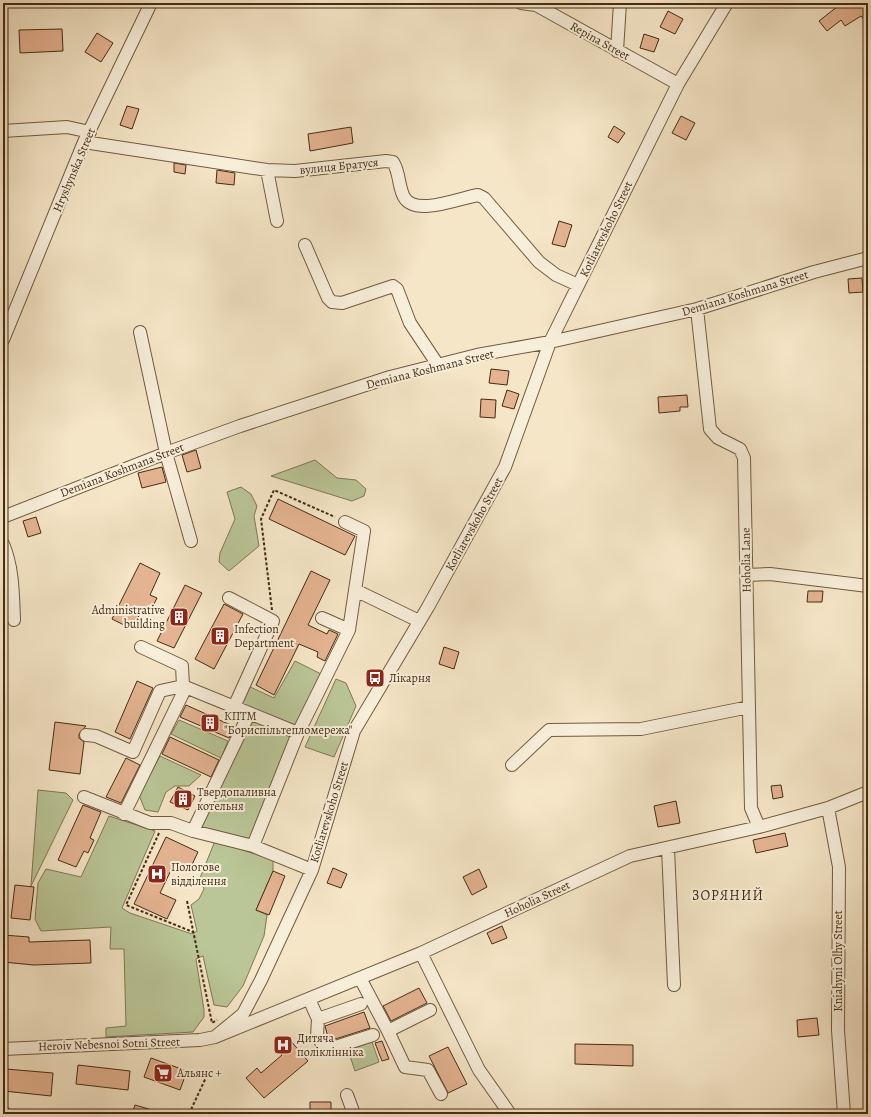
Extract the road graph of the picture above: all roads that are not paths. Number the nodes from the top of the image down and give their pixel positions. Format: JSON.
{"nodes":[{"id":1,"x":151,"y":3,"type":"edge"},
{"id":2,"x":521,"y":3,"type":"edge"},
{"id":3,"x":620,"y":3,"type":"edge"},
{"id":4,"x":727,"y":3,"type":"edge"},
{"id":5,"x":618,"y":51,"type":"junction"},
{"id":6,"x":678,"y":84,"type":"junction"},
{"id":7,"x":3,"y":131,"type":"edge"},
{"id":8,"x":87,"y":137,"type":"junction"},
{"id":9,"x":267,"y":170,"type":"junction"},
{"id":10,"x":277,"y":221,"type":"dead end"},
{"id":11,"x":305,"y":245,"type":"dead end"},
{"id":12,"x":868,"y":258,"type":"edge"},
{"id":13,"x":578,"y":285,"type":"junction"},
{"id":14,"x":697,"y":309,"type":"junction"},
{"id":15,"x":140,"y":332,"type":"dead end"},
{"id":16,"x":3,"y":340,"type":"edge"},
{"id":17,"x":550,"y":342,"type":"junction"},
{"id":18,"x":438,"y":365,"type":"junction"},
{"id":19,"x":166,"y":453,"type":"junction"},
{"id":20,"x":3,"y":517,"type":"edge"},
{"id":21,"x":345,"y":522,"type":"road end"},
{"id":22,"x":191,"y":541,"type":"dead end"},
{"id":23,"x":3,"y":544,"type":"edge"},
{"id":24,"x":746,"y":575,"type":"junction"},
{"id":25,"x":868,"y":586,"type":"edge"},
{"id":26,"x":355,"y":590,"type":"junction"},
{"id":27,"x":228,"y":598,"type":"dead end"},
{"id":28,"x":322,"y":618,"type":"dead end"},
{"id":29,"x":14,"y":620,"type":"dead end"},
{"id":30,"x":419,"y":621,"type":"junction"},
{"id":31,"x":349,"y":630,"type":"junction"},
{"id":32,"x":141,"y":647,"type":"dead end"},
{"id":33,"x":184,"y":687,"type":"junction"},
{"id":34,"x":234,"y":707,"type":"junction"},
{"id":35,"x":749,"y":707,"type":"junction"},
{"id":36,"x":249,"y":714,"type":"junction"},
{"id":37,"x":298,"y":733,"type":"junction"},
{"id":38,"x":86,"y":735,"type":"dead end"},
{"id":39,"x":133,"y":752,"type":"junction"},
{"id":40,"x":151,"y":759,"type":"junction"},
{"id":41,"x":512,"y":766,"type":"dead end"},
{"id":42,"x":868,"y":792,"type":"edge"},
{"id":43,"x":84,"y":796,"type":"dead end"},
{"id":44,"x":828,"y":808,"type":"junction"},
{"id":45,"x":124,"y":814,"type":"junction"},
{"id":46,"x":759,"y":827,"type":"junction"},
{"id":47,"x":193,"y":831,"type":"junction"},
{"id":48,"x":253,"y":846,"type":"junction"},
{"id":49,"x":668,"y":848,"type":"junction"},
{"id":50,"x":312,"y":870,"type":"junction"},
{"id":51,"x":421,"y":953,"type":"junction"},
{"id":52,"x":360,"y":978,"type":"junction"},
{"id":53,"x":674,"y":985,"type":"dead end"},
{"id":54,"x":309,"y":999,"type":"junction"},
{"id":55,"x":362,"y":1004,"type":"dead end"},
{"id":56,"x":430,"y":1010,"type":"dead end"},
{"id":57,"x":318,"y":1019,"type":"junction"},
{"id":58,"x":388,"y":1031,"type":"junction"},
{"id":59,"x":374,"y":1035,"type":"dead end"},
{"id":60,"x":215,"y":1037,"type":"junction"},
{"id":61,"x":3,"y":1049,"type":"edge"},
{"id":62,"x":441,"y":1094,"type":"dead end"},
{"id":63,"x":347,"y":1095,"type":"dead end"},
{"id":64,"x":354,"y":1114,"type":"edge"},
{"id":65,"x":510,"y":1114,"type":"edge"},
{"id":66,"x":844,"y":1114,"type":"edge"}],
"edges":[{"from":1,"to":8,"type":"street","name":"Hryshynska Street"},
{"from":2,"to":5,"type":"street","name":"Repina Street"},
{"from":3,"to":5,"type":"street"},
{"from":4,"to":6,"type":"street","name":"Kotliarevskoho Street"},
{"from":5,"to":6,"type":"street","name":"Repina Street"},
{"from":6,"to":13,"type":"street","name":"Kotliarevskoho Street"},
{"from":7,"to":8,"type":"street","name":"вулиця Братуся"},
{"from":8,"to":9,"type":"street","name":"вулиця Братуся"},
{"from":8,"to":16,"type":"street","name":"Hryshynska Street"},
{"from":9,"to":10,"type":"street"},
{"from":9,"to":13,"type":"street","name":"вулиця Братуся"},
{"from":11,"to":18,"type":"street"},
{"from":12,"to":14,"type":"street","name":"Demiana Koshmana Street"},
{"from":13,"to":17,"type":"street","name":"Kotliarevskoho Street"},
{"from":14,"to":17,"type":"street","name":"Demiana Koshmana Street"},
{"from":14,"to":24,"type":"street","name":"Hoholia Lane"},
{"from":15,"to":19,"type":"street"},
{"from":17,"to":18,"type":"street","name":"Demiana Koshmana Street"},
{"from":17,"to":30,"type":"street","name":"Kotliarevskoho Street"},
{"from":18,"to":19,"type":"street","name":"Demiana Koshmana Street"},
{"from":19,"to":20,"type":"street","name":"Demiana Koshmana Street"},
{"from":19,"to":22,"type":"street"},
{"from":21,"to":26,"type":"street"},
{"from":23,"to":29,"type":"street"},
{"from":24,"to":25,"type":"street"},
{"from":24,"to":35,"type":"street","name":"Hoholia Lane"},
{"from":26,"to":30,"type":"street"},
{"from":26,"to":31,"type":"street"},
{"from":27,"to":34,"type":"street"},
{"from":28,"to":31,"type":"street"},
{"from":30,"to":50,"type":"street","name":"Kotliarevskoho Street"},
{"from":31,"to":37,"type":"street"},
{"from":32,"to":33,"type":"street"},
{"from":33,"to":34,"type":"street"},
{"from":33,"to":39,"type":"street"},
{"from":33,"to":40,"type":"street"},
{"from":34,"to":36,"type":"street"},
{"from":35,"to":41,"type":"street"},
{"from":35,"to":46,"type":"street","name":"Hoholia Lane"},
{"from":36,"to":37,"type":"street"},
{"from":36,"to":47,"type":"street"},
{"from":37,"to":48,"type":"street"},
{"from":38,"to":39,"type":"street"},
{"from":39,"to":40,"type":"street"},
{"from":40,"to":45,"type":"street"},
{"from":42,"to":44,"type":"street","name":"Hoholia Street"},
{"from":43,"to":45,"type":"street"},
{"from":44,"to":46,"type":"street","name":"Hoholia Street"},
{"from":44,"to":66,"type":"street","name":"Kniahyni Olhy Street"},
{"from":45,"to":47,"type":"street"},
{"from":46,"to":49,"type":"street","name":"Hoholia Street"},
{"from":47,"to":48,"type":"street"},
{"from":48,"to":50,"type":"street"},
{"from":49,"to":51,"type":"street","name":"Hoholia Street"},
{"from":49,"to":53,"type":"street"},
{"from":50,"to":60,"type":"street","name":"Kotliarevskoho Street"},
{"from":51,"to":52,"type":"street","name":"Hoholia Street"},
{"from":51,"to":65,"type":"street"},
{"from":52,"to":54,"type":"street","name":"Hoholia Street"},
{"from":52,"to":58,"type":"street"},
{"from":54,"to":57,"type":"street"},
{"from":54,"to":60,"type":"street","name":"Hoholia Street"},
{"from":55,"to":57,"type":"street"},
{"from":56,"to":58,"type":"street"},
{"from":57,"to":59,"type":"street"},
{"from":58,"to":62,"type":"street"},
{"from":60,"to":61,"type":"street","name":"Heroiv Nebesnoi Sotni Street"},
{"from":63,"to":64,"type":"street"}]}
